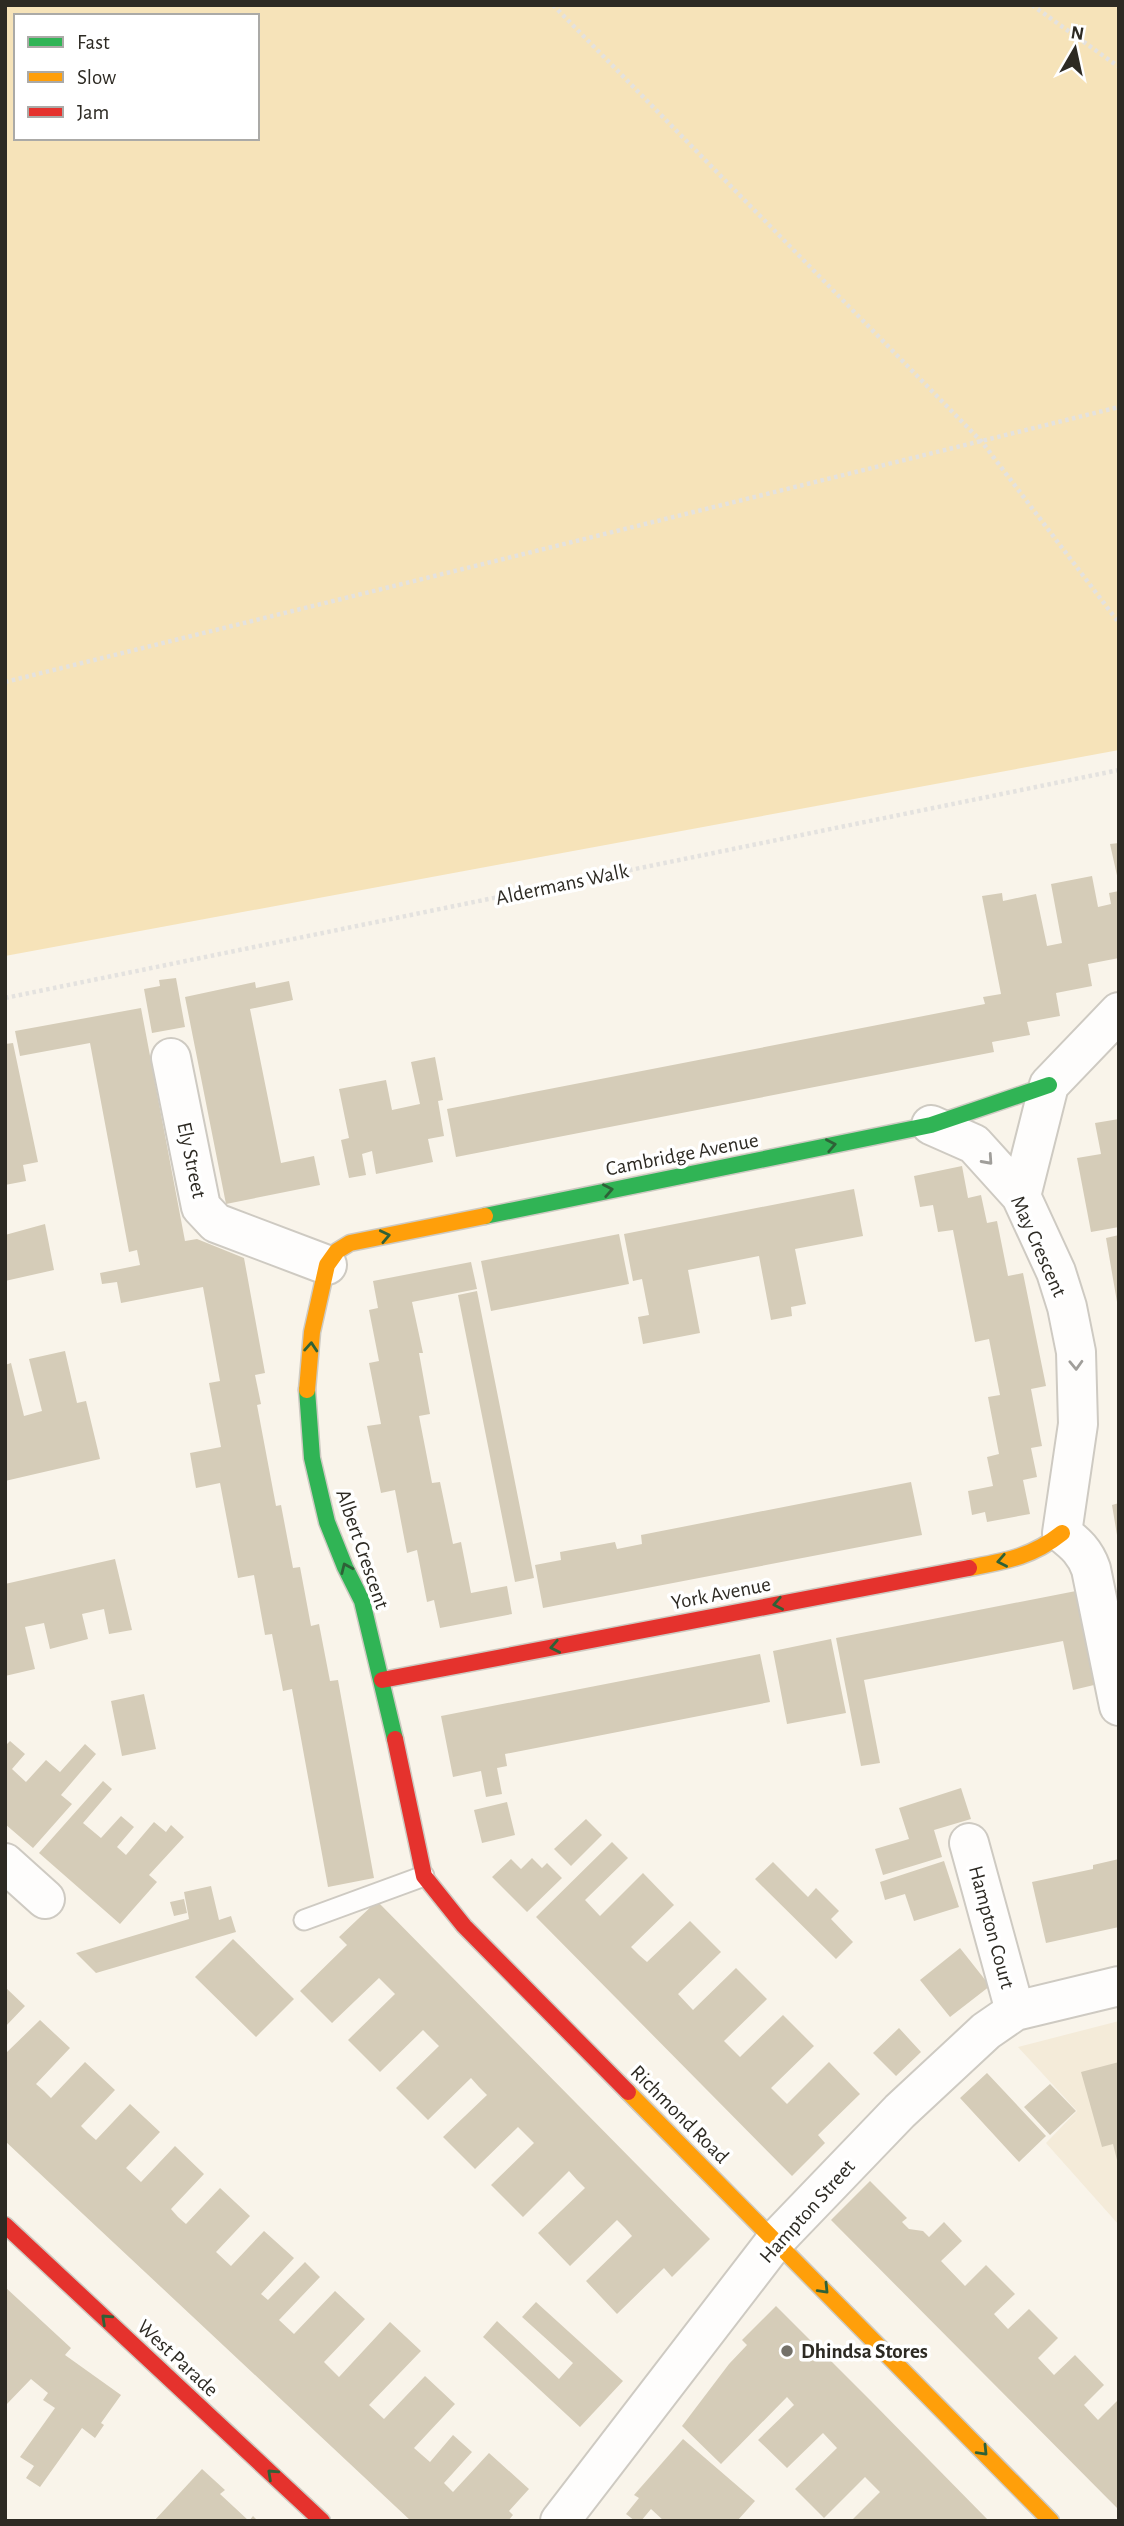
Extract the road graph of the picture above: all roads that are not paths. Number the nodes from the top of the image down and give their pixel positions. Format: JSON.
{"nodes":[{"id":1,"x":1119,"y":1012,"type":"edge"},
{"id":2,"x":171,"y":1058,"type":"dead end"},
{"id":3,"x":1049,"y":1084,"type":"junction"},
{"id":4,"x":931,"y":1125,"type":"junction"},
{"id":5,"x":1021,"y":1196,"type":"junction"},
{"id":6,"x":327,"y":1265,"type":"junction"},
{"id":7,"x":1062,"y":1533,"type":"junction"},
{"id":8,"x":382,"y":1679,"type":"junction"},
{"id":9,"x":1119,"y":1706,"type":"edge"},
{"id":10,"x":969,"y":1843,"type":"dead end"},
{"id":11,"x":5,"y":1863,"type":"edge"},
{"id":12,"x":424,"y":1876,"type":"junction"},
{"id":13,"x":45,"y":1899,"type":"dead end"},
{"id":14,"x":304,"y":1920,"type":"dead end"},
{"id":15,"x":1119,"y":1986,"type":"edge"},
{"id":16,"x":1015,"y":2011,"type":"junction"},
{"id":17,"x":5,"y":2225,"type":"edge"},
{"id":18,"x":776,"y":2240,"type":"junction"},
{"id":19,"x":322,"y":2521,"type":"edge"},
{"id":20,"x":560,"y":2521,"type":"edge"},
{"id":21,"x":1051,"y":2521,"type":"edge"}],
"edges":[{"from":1,"to":3,"type":"street"},
{"from":2,"to":6,"type":"street","name":"Ely Street"},
{"from":3,"to":4,"type":"street","name":"Cambridge Avenue"},
{"from":3,"to":5,"type":"street"},
{"from":4,"to":5,"type":"street","name":"May Crescent","one_way":true},
{"from":6,"to":4,"type":"street","name":"Cambridge Avenue","one_way":true},
{"from":5,"to":7,"type":"street","name":"May Crescent","one_way":true},
{"from":8,"to":6,"type":"street","name":"Albert Crescent","one_way":true},
{"from":7,"to":8,"type":"street","name":"York Avenue","one_way":true},
{"from":7,"to":9,"type":"street"},
{"from":8,"to":12,"type":"street","name":"Richmond Road"},
{"from":10,"to":16,"type":"street","name":"Hampton Court"},
{"from":11,"to":13,"type":"street"},
{"from":12,"to":14,"type":"lane"},
{"from":12,"to":18,"type":"street","name":"Richmond Road"},
{"from":15,"to":16,"type":"street","name":"Hampton Street"},
{"from":16,"to":18,"type":"street","name":"Hampton Street"},
{"from":19,"to":17,"type":"street","name":"West Parade","one_way":true},
{"from":18,"to":20,"type":"street","name":"Hampton Street"},
{"from":18,"to":21,"type":"street","name":"Richmond Road","one_way":true}]}
